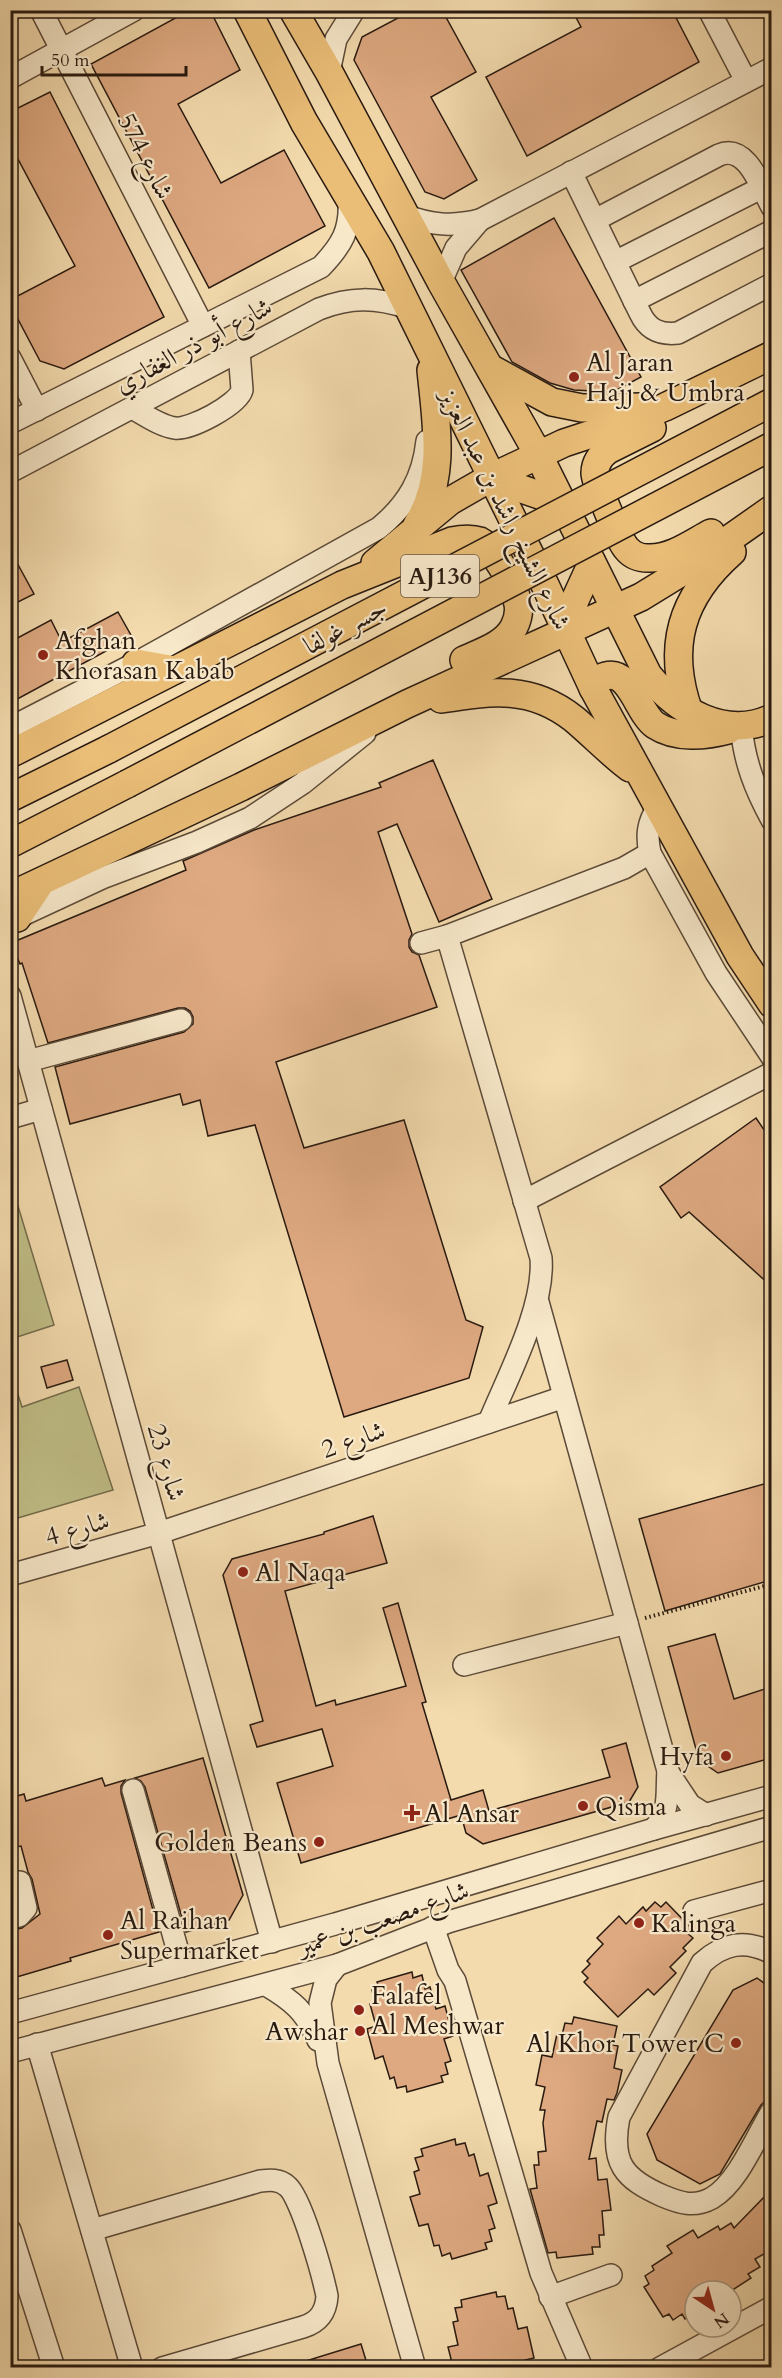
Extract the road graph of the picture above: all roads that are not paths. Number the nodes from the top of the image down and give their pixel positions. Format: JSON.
{"nodes":[{"id":1,"x":41,"y":10,"type":"edge"},
{"id":2,"x":134,"y":10,"type":"edge"},
{"id":3,"x":247,"y":10,"type":"edge"},
{"id":4,"x":293,"y":10,"type":"edge"},
{"id":5,"x":354,"y":10,"type":"edge"},
{"id":6,"x":710,"y":10,"type":"edge"},
{"id":7,"x":61,"y":50,"type":"junction"},
{"id":8,"x":771,"y":68,"type":"edge"},
{"id":9,"x":328,"y":72,"type":"junction"},
{"id":10,"x":10,"y":78,"type":"edge"},
{"id":11,"x":746,"y":81,"type":"junction"},
{"id":12,"x":572,"y":172,"type":"junction"},
{"id":13,"x":766,"y":198,"type":"edge"},
{"id":14,"x":349,"y":199,"type":"junction"},
{"id":15,"x":404,"y":215,"type":"junction"},
{"id":16,"x":480,"y":220,"type":"junction"},
{"id":17,"x":595,"y":220,"type":"junction"},
{"id":18,"x":771,"y":231,"type":"edge"},
{"id":19,"x":615,"y":262,"type":"junction"},
{"id":20,"x":441,"y":282,"type":"junction"},
{"id":21,"x":771,"y":284,"type":"edge"},
{"id":22,"x":254,"y":302,"type":"junction"},
{"id":23,"x":634,"y":302,"type":"junction"},
{"id":24,"x":408,"y":308,"type":"junction"},
{"id":25,"x":203,"y":326,"type":"junction"},
{"id":26,"x":270,"y":335,"type":"junction"},
{"id":27,"x":239,"y":351,"type":"junction"},
{"id":28,"x":429,"y":351,"type":"junction"},
{"id":29,"x":771,"y":355,"type":"edge"},
{"id":30,"x":10,"y":358,"type":"edge"},
{"id":31,"x":771,"y":363,"type":"edge"},
{"id":32,"x":489,"y":367,"type":"junction"},
{"id":33,"x":433,"y":395,"type":"junction"},
{"id":34,"x":771,"y":402,"type":"edge"},
{"id":35,"x":665,"y":407,"type":"junction"},
{"id":36,"x":132,"y":408,"type":"junction"},
{"id":37,"x":37,"y":410,"type":"junction"},
{"id":38,"x":10,"y":423,"type":"edge"},
{"id":39,"x":771,"y":446,"type":"edge"},
{"id":40,"x":538,"y":454,"type":"junction"},
{"id":41,"x":10,"y":472,"type":"edge"},
{"id":42,"x":490,"y":478,"type":"junction"},
{"id":43,"x":520,"y":489,"type":"junction"},
{"id":44,"x":771,"y":503,"type":"edge"},
{"id":45,"x":771,"y":510,"type":"edge"},
{"id":46,"x":568,"y":513,"type":"junction"},
{"id":47,"x":771,"y":516,"type":"edge"},
{"id":48,"x":515,"y":527,"type":"junction"},
{"id":49,"x":413,"y":532,"type":"junction"},
{"id":50,"x":592,"y":563,"type":"junction"},
{"id":51,"x":342,"y":585,"type":"junction"},
{"id":52,"x":546,"y":587,"type":"junction"},
{"id":53,"x":575,"y":600,"type":"junction"},
{"id":54,"x":614,"y":609,"type":"junction"},
{"id":55,"x":567,"y":631,"type":"junction"},
{"id":56,"x":136,"y":663,"type":"junction"},
{"id":57,"x":175,"y":670,"type":"junction"},
{"id":58,"x":592,"y":688,"type":"junction"},
{"id":59,"x":399,"y":708,"type":"junction"},
{"id":60,"x":689,"y":712,"type":"junction"},
{"id":61,"x":771,"y":718,"type":"edge"},
{"id":62,"x":741,"y":725,"type":"junction"},
{"id":63,"x":10,"y":728,"type":"edge"},
{"id":64,"x":10,"y":754,"type":"edge"},
{"id":65,"x":640,"y":776,"type":"junction"},
{"id":66,"x":10,"y":798,"type":"edge"},
{"id":67,"x":658,"y":807,"type":"junction"},
{"id":68,"x":771,"y":820,"type":"edge"},
{"id":69,"x":10,"y":844,"type":"edge"},
{"id":70,"x":650,"y":853,"type":"junction"},
{"id":71,"x":12,"y":918,"type":"edge"},
{"id":72,"x":447,"y":936,"type":"junction"},
{"id":73,"x":421,"y":944,"type":"dead end"},
{"id":74,"x":10,"y":996,"type":"edge"},
{"id":75,"x":771,"y":1004,"type":"edge"},
{"id":76,"x":181,"y":1020,"type":"dead end"},
{"id":77,"x":771,"y":1057,"type":"edge"},
{"id":78,"x":28,"y":1061,"type":"junction"},
{"id":79,"x":771,"y":1073,"type":"edge"},
{"id":80,"x":41,"y":1109,"type":"junction"},
{"id":81,"x":10,"y":1118,"type":"edge"},
{"id":82,"x":524,"y":1201,"type":"junction"},
{"id":83,"x":538,"y":1302,"type":"junction"},
{"id":84,"x":564,"y":1397,"type":"junction"},
{"id":85,"x":489,"y":1422,"type":"junction"},
{"id":86,"x":159,"y":1533,"type":"junction"},
{"id":87,"x":10,"y":1575,"type":"edge"},
{"id":88,"x":627,"y":1623,"type":"junction"},
{"id":89,"x":464,"y":1665,"type":"dead end"},
{"id":90,"x":668,"y":1771,"type":"junction"},
{"id":91,"x":133,"y":1790,"type":"dead end"},
{"id":92,"x":771,"y":1796,"type":"edge"},
{"id":93,"x":706,"y":1815,"type":"junction"},
{"id":94,"x":771,"y":1827,"type":"edge"},
{"id":95,"x":654,"y":1829,"type":"junction"},
{"id":96,"x":20,"y":1882,"type":"dead end"},
{"id":97,"x":771,"y":1890,"type":"edge"},
{"id":98,"x":694,"y":1911,"type":"dead end"},
{"id":99,"x":10,"y":1918,"type":"edge"},
{"id":100,"x":440,"y":1925,"type":"junction"},
{"id":101,"x":272,"y":1942,"type":"junction"},
{"id":102,"x":771,"y":1953,"type":"edge"},
{"id":103,"x":337,"y":1965,"type":"junction"},
{"id":104,"x":183,"y":1966,"type":"junction"},
{"id":105,"x":266,"y":1985,"type":"junction"},
{"id":106,"x":12,"y":2008,"type":"edge"},
{"id":107,"x":37,"y":2044,"type":"junction"},
{"id":108,"x":10,"y":2052,"type":"edge"},
{"id":109,"x":328,"y":2062,"type":"junction"},
{"id":110,"x":771,"y":2111,"type":"edge"},
{"id":111,"x":10,"y":2230,"type":"edge"},
{"id":112,"x":92,"y":2230,"type":"junction"},
{"id":113,"x":611,"y":2274,"type":"dead end"},
{"id":114,"x":550,"y":2297,"type":"junction"},
{"id":115,"x":771,"y":2307,"type":"edge"},
{"id":116,"x":54,"y":2367,"type":"edge"},
{"id":117,"x":132,"y":2367,"type":"edge"},
{"id":118,"x":162,"y":2367,"type":"edge"},
{"id":119,"x":415,"y":2367,"type":"edge"},
{"id":120,"x":582,"y":2367,"type":"edge"},
{"id":121,"x":660,"y":2367,"type":"edge"}],
"edges":[{"from":1,"to":7,"type":"street","name":"شارع 574"},
{"from":2,"to":7,"type":"street"},
{"from":3,"to":14,"type":"main road","name":"شارع الشيخ راشد بن عبد العزيز"},
{"from":4,"to":9,"type":"main road","name":"شارع الشيخ راشد بن عبد العزيز"},
{"from":5,"to":9,"type":"street"},
{"from":6,"to":11,"type":"street"},
{"from":7,"to":10,"type":"street"},
{"from":7,"to":25,"type":"street","name":"شارع 574"},
{"from":8,"to":11,"type":"street"},
{"from":9,"to":15,"type":"main road","name":"شارع الشيخ راشد بن عبد العزيز"},
{"from":11,"to":12,"type":"street"},
{"from":12,"to":16,"type":"street"},
{"from":12,"to":17,"type":"street"},
{"from":13,"to":17,"type":"street"},
{"from":13,"to":19,"type":"street"},
{"from":14,"to":22,"type":"street","name":"شارع أبو ذر الغفاري"},
{"from":14,"to":24,"type":"main road","name":"شارع الشيخ راشد بن عبد العزيز"},
{"from":15,"to":16,"type":"street"},
{"from":15,"to":20,"type":"main road","name":"شارع الشيخ راشد بن عبد العزيز"},
{"from":16,"to":20,"type":"street"},
{"from":17,"to":19,"type":"street"},
{"from":18,"to":23,"type":"street"},
{"from":19,"to":23,"type":"street"},
{"from":20,"to":32,"type":"main road","name":"شارع الشيخ راشد بن عبد العزيز"},
{"from":21,"to":23,"type":"street"},
{"from":22,"to":25,"type":"street","name":"شارع أبو ذر الغفاري"},
{"from":22,"to":26,"type":"street"},
{"from":24,"to":26,"type":"street","name":"شارع أبو ذر الغفاري"},
{"from":24,"to":28,"type":"main road","name":"شارع الشيخ راشد بن عبد العزيز"},
{"from":25,"to":37,"type":"street","name":"شارع أبو ذر الغفاري"},
{"from":26,"to":27,"type":"street","name":"شارع أبو ذر الغفاري"},
{"from":27,"to":36,"type":"street","name":"شارع أبو ذر الغفاري"},
{"from":27,"to":36,"type":"street"},
{"from":28,"to":33,"type":"main road"},
{"from":28,"to":42,"type":"main road","name":"شارع الشيخ راشد بن عبد العزيز"},
{"from":29,"to":35,"type":"main road"},
{"from":30,"to":37,"type":"street"},
{"from":31,"to":44,"type":"main road"},
{"from":32,"to":35,"type":"main road"},
{"from":32,"to":40,"type":"main road","name":"شارع الشيخ راشد بن عبد العزيز"},
{"from":33,"to":49,"type":"main road"},
{"from":33,"to":56,"type":"street"},
{"from":34,"to":66,"type":"main road","name":"جسر غولفا","number":"AJ136","bridge":true},
{"from":35,"to":40,"type":"main road"},
{"from":36,"to":41,"type":"street","name":"شارع أبو ذر الغفاري"},
{"from":37,"to":38,"type":"street","name":"شارع أبو ذر الغفاري"},
{"from":39,"to":69,"type":"main road","name":"جسر غولفا","number":"AJ136","bridge":true},
{"from":40,"to":42,"type":"main road"},
{"from":40,"to":43,"type":"main road"},
{"from":40,"to":46,"type":"main road","name":"شارع الشيخ راشد بن عبد العزيز"},
{"from":42,"to":43,"type":"main road"},
{"from":42,"to":48,"type":"main road","name":"شارع الشيخ راشد بن عبد العزيز"},
{"from":42,"to":49,"type":"main road"},
{"from":43,"to":46,"type":"main road"},
{"from":43,"to":48,"type":"main road"},
{"from":45,"to":54,"type":"main road"},
{"from":46,"to":50,"type":"main road","name":"شارع الشيخ راشد بن عبد العزيز"},
{"from":47,"to":60,"type":"main road"},
{"from":48,"to":52,"type":"main road","name":"شارع الشيخ راشد بن عبد العزيز"},
{"from":49,"to":51,"type":"main road"},
{"from":50,"to":53,"type":"main road"},
{"from":50,"to":54,"type":"main road","name":"شارع الشيخ راشد بن عبد العزيز"},
{"from":51,"to":57,"type":"main road"},
{"from":51,"to":59,"type":"main road"},
{"from":52,"to":53,"type":"main road"},
{"from":52,"to":55,"type":"main road","name":"شارع الشيخ راشد بن عبد العزيز"},
{"from":53,"to":54,"type":"main road"},
{"from":53,"to":55,"type":"main road"},
{"from":54,"to":55,"type":"main road"},
{"from":54,"to":60,"type":"main road","name":"شارع الشيخ راشد بن عبد العزيز"},
{"from":55,"to":58,"type":"main road","name":"شارع الشيخ راشد بن عبد العزيز"},
{"from":55,"to":59,"type":"main road"},
{"from":56,"to":57,"type":"main road"},
{"from":56,"to":63,"type":"street"},
{"from":57,"to":64,"type":"main road"},
{"from":58,"to":62,"type":"main road"},
{"from":58,"to":65,"type":"main road","name":"شارع الشيخ راشد بن عبد العزيز"},
{"from":59,"to":65,"type":"main road"},
{"from":59,"to":71,"type":"street"},
{"from":59,"to":71,"type":"main road"},
{"from":60,"to":62,"type":"main road","name":"شارع الشيخ راشد بن عبد العزيز"},
{"from":61,"to":62,"type":"main road"},
{"from":62,"to":68,"type":"street"},
{"from":65,"to":67,"type":"main road","name":"شارع الشيخ راشد بن عبد العزيز"},
{"from":67,"to":70,"type":"street"},
{"from":67,"to":75,"type":"main road","name":"شارع الشيخ راشد بن عبد العزيز"},
{"from":70,"to":72,"type":"street"},
{"from":70,"to":77,"type":"street"},
{"from":72,"to":73,"type":"street"},
{"from":72,"to":82,"type":"street"},
{"from":74,"to":78,"type":"street","name":"شارع 23"},
{"from":76,"to":78,"type":"street"},
{"from":78,"to":80,"type":"street","name":"شارع 23"},
{"from":79,"to":82,"type":"street"},
{"from":80,"to":81,"type":"street"},
{"from":80,"to":86,"type":"street","name":"شارع 23"},
{"from":82,"to":83,"type":"street"},
{"from":83,"to":84,"type":"street"},
{"from":83,"to":85,"type":"street"},
{"from":84,"to":85,"type":"street","name":"شارع 2"},
{"from":84,"to":88,"type":"street"},
{"from":85,"to":86,"type":"street","name":"شارع 2"},
{"from":86,"to":87,"type":"street","name":"شارع 4"},
{"from":86,"to":101,"type":"street","name":"شارع 23"},
{"from":88,"to":89,"type":"street"},
{"from":88,"to":90,"type":"street"},
{"from":90,"to":93,"type":"street"},
{"from":90,"to":95,"type":"street"},
{"from":91,"to":104,"type":"street"},
{"from":92,"to":93,"type":"street","name":"شارع مصعب بن عمير"},
{"from":93,"to":95,"type":"street","name":"شارع مصعب بن عمير"},
{"from":94,"to":100,"type":"street","name":"شارع مصعب بن عمير"},
{"from":95,"to":101,"type":"street","name":"شارع مصعب بن عمير"},
{"from":96,"to":99,"type":"street"},
{"from":97,"to":98,"type":"street"},
{"from":100,"to":103,"type":"street","name":"شارع مصعب بن عمير"},
{"from":100,"to":114,"type":"street"},
{"from":101,"to":104,"type":"street","name":"شارع مصعب بن عمير"},
{"from":102,"to":110,"type":"street"},
{"from":103,"to":105,"type":"street","name":"شارع مصعب بن عمير"},
{"from":103,"to":109,"type":"street"},
{"from":104,"to":106,"type":"street","name":"شارع مصعب بن عمير"},
{"from":105,"to":107,"type":"street","name":"شارع مصعب بن عمير"},
{"from":105,"to":109,"type":"street"},
{"from":107,"to":108,"type":"street","name":"شارع مصعب بن عمير"},
{"from":107,"to":112,"type":"street"},
{"from":109,"to":119,"type":"street"},
{"from":111,"to":116,"type":"street"},
{"from":112,"to":117,"type":"street"},
{"from":112,"to":118,"type":"street"},
{"from":113,"to":114,"type":"street"},
{"from":114,"to":120,"type":"street"},
{"from":115,"to":121,"type":"street"}]}
